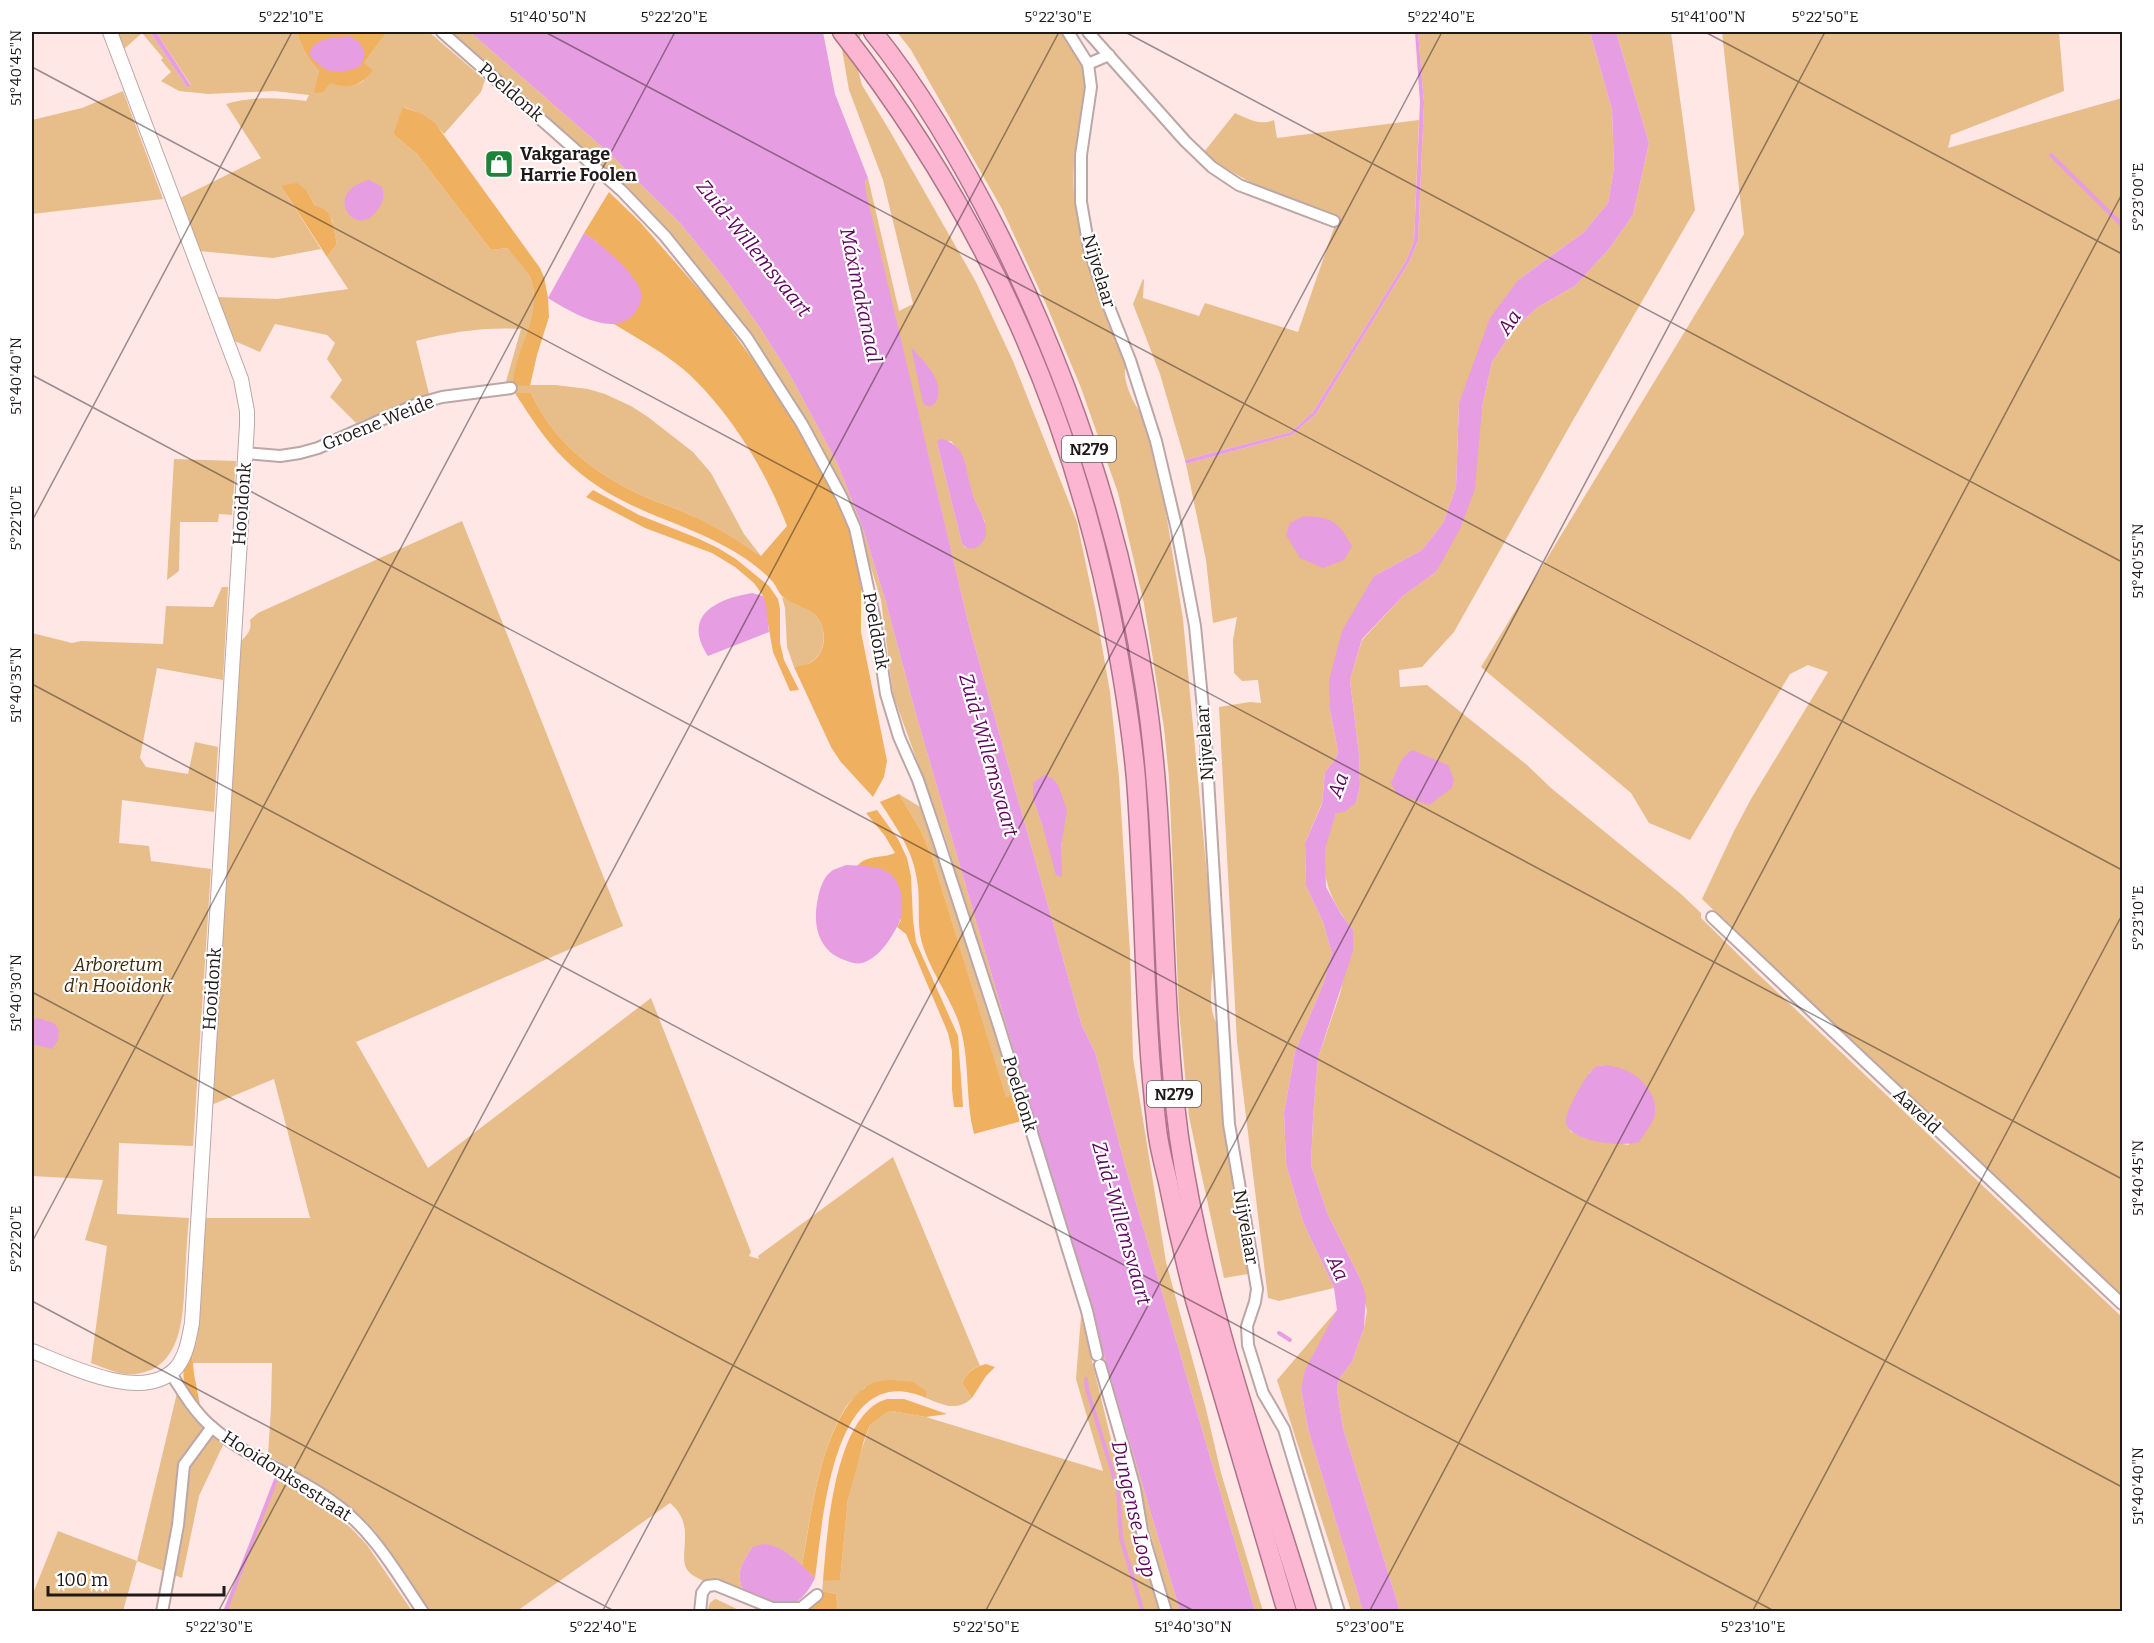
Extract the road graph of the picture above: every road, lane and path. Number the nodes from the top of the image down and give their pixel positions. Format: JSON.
{"nodes":[{"id":1,"x":110,"y":32,"type":"edge"},
{"id":2,"x":442,"y":32,"type":"edge"},
{"id":3,"x":842,"y":32,"type":"edge"},
{"id":4,"x":873,"y":32,"type":"edge"},
{"id":5,"x":1068,"y":32,"type":"edge"},
{"id":6,"x":1088,"y":32,"type":"edge"},
{"id":7,"x":1109,"y":54,"type":"junction"},
{"id":8,"x":1088,"y":64,"type":"junction"},
{"id":9,"x":1334,"y":221,"type":"dead end"},
{"id":10,"x":511,"y":388,"type":"dead end"},
{"id":11,"x":245,"y":453,"type":"junction"},
{"id":12,"x":1712,"y":917,"type":"dead end"},
{"id":13,"x":2122,"y":1304,"type":"edge"},
{"id":14,"x":32,"y":1351,"type":"edge"},
{"id":15,"x":170,"y":1372,"type":"junction"},
{"id":16,"x":212,"y":1427,"type":"junction"},
{"id":17,"x":817,"y":1594,"type":"dead end"},
{"id":18,"x":162,"y":1611,"type":"edge"},
{"id":19,"x":423,"y":1611,"type":"edge"},
{"id":20,"x":700,"y":1611,"type":"edge"},
{"id":21,"x":1166,"y":1611,"type":"edge"},
{"id":22,"x":1287,"y":1611,"type":"edge"},
{"id":23,"x":1306,"y":1611,"type":"edge"},
{"id":24,"x":1339,"y":1611,"type":"edge"}],
"edges":[{"from":1,"to":11,"type":"street"},
{"from":2,"to":21,"type":"street","name":"Poeldonk"},
{"from":3,"to":22,"type":"highway","number":"N279"},
{"from":4,"to":23,"type":"highway","number":"N279"},
{"from":5,"to":8,"type":"street","name":"Nijvelaar"},
{"from":6,"to":7,"type":"street"},
{"from":7,"to":8,"type":"street"},
{"from":7,"to":9,"type":"street"},
{"from":8,"to":24,"type":"street","name":"Nijvelaar"},
{"from":10,"to":11,"type":"street","name":"Groene Weide"},
{"from":11,"to":15,"type":"street","name":"Hooidonk"},
{"from":12,"to":13,"type":"street","name":"Aaveld"},
{"from":14,"to":15,"type":"street"},
{"from":15,"to":16,"type":"street","name":"Hooidonksestraat"},
{"from":16,"to":18,"type":"street"},
{"from":16,"to":19,"type":"street","name":"Hooidonksestraat"},
{"from":17,"to":20,"type":"street"}]}
